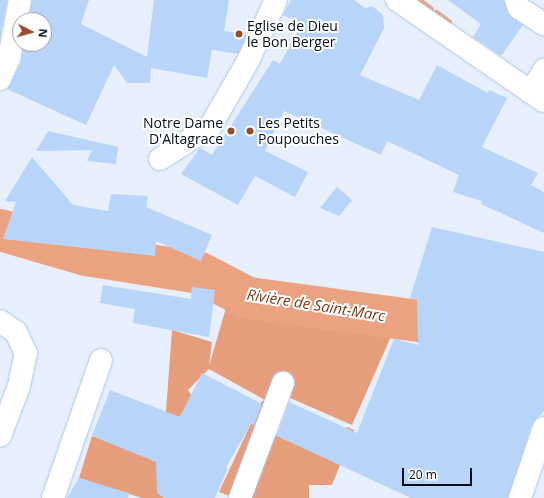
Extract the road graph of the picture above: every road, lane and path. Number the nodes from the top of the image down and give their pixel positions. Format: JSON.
{"nodes":[{"id":1,"x":20,"y":0,"type":"edge"},
{"id":2,"x":276,"y":0,"type":"edge"},
{"id":3,"x":397,"y":0,"type":"edge"},
{"id":4,"x":516,"y":0,"type":"edge"},
{"id":5,"x":544,"y":24,"type":"edge"},
{"id":6,"x":544,"y":70,"type":"edge"},
{"id":7,"x":0,"y":79,"type":"edge"},
{"id":8,"x":538,"y":96,"type":"edge"},
{"id":9,"x":160,"y":160,"type":"dead end"},
{"id":10,"x":0,"y":321,"type":"edge"},
{"id":11,"x":101,"y":360,"type":"dead end"},
{"id":12,"x":283,"y":384,"type":"dead end"},
{"id":13,"x":544,"y":428,"type":"edge"},
{"id":14,"x":0,"y":436,"type":"edge"},
{"id":15,"x":53,"y":498,"type":"edge"},
{"id":16,"x":240,"y":498,"type":"edge"},
{"id":17,"x":520,"y":498,"type":"edge"}],
"edges":[{"from":1,"to":7,"type":"street"},
{"from":2,"to":9,"type":"street"},
{"from":3,"to":8,"type":"street"},
{"from":4,"to":5,"type":"street"},
{"from":6,"to":8,"type":"street"},
{"from":10,"to":14,"type":"street"},
{"from":11,"to":15,"type":"street"},
{"from":12,"to":16,"type":"street"},
{"from":13,"to":17,"type":"street"}]}
